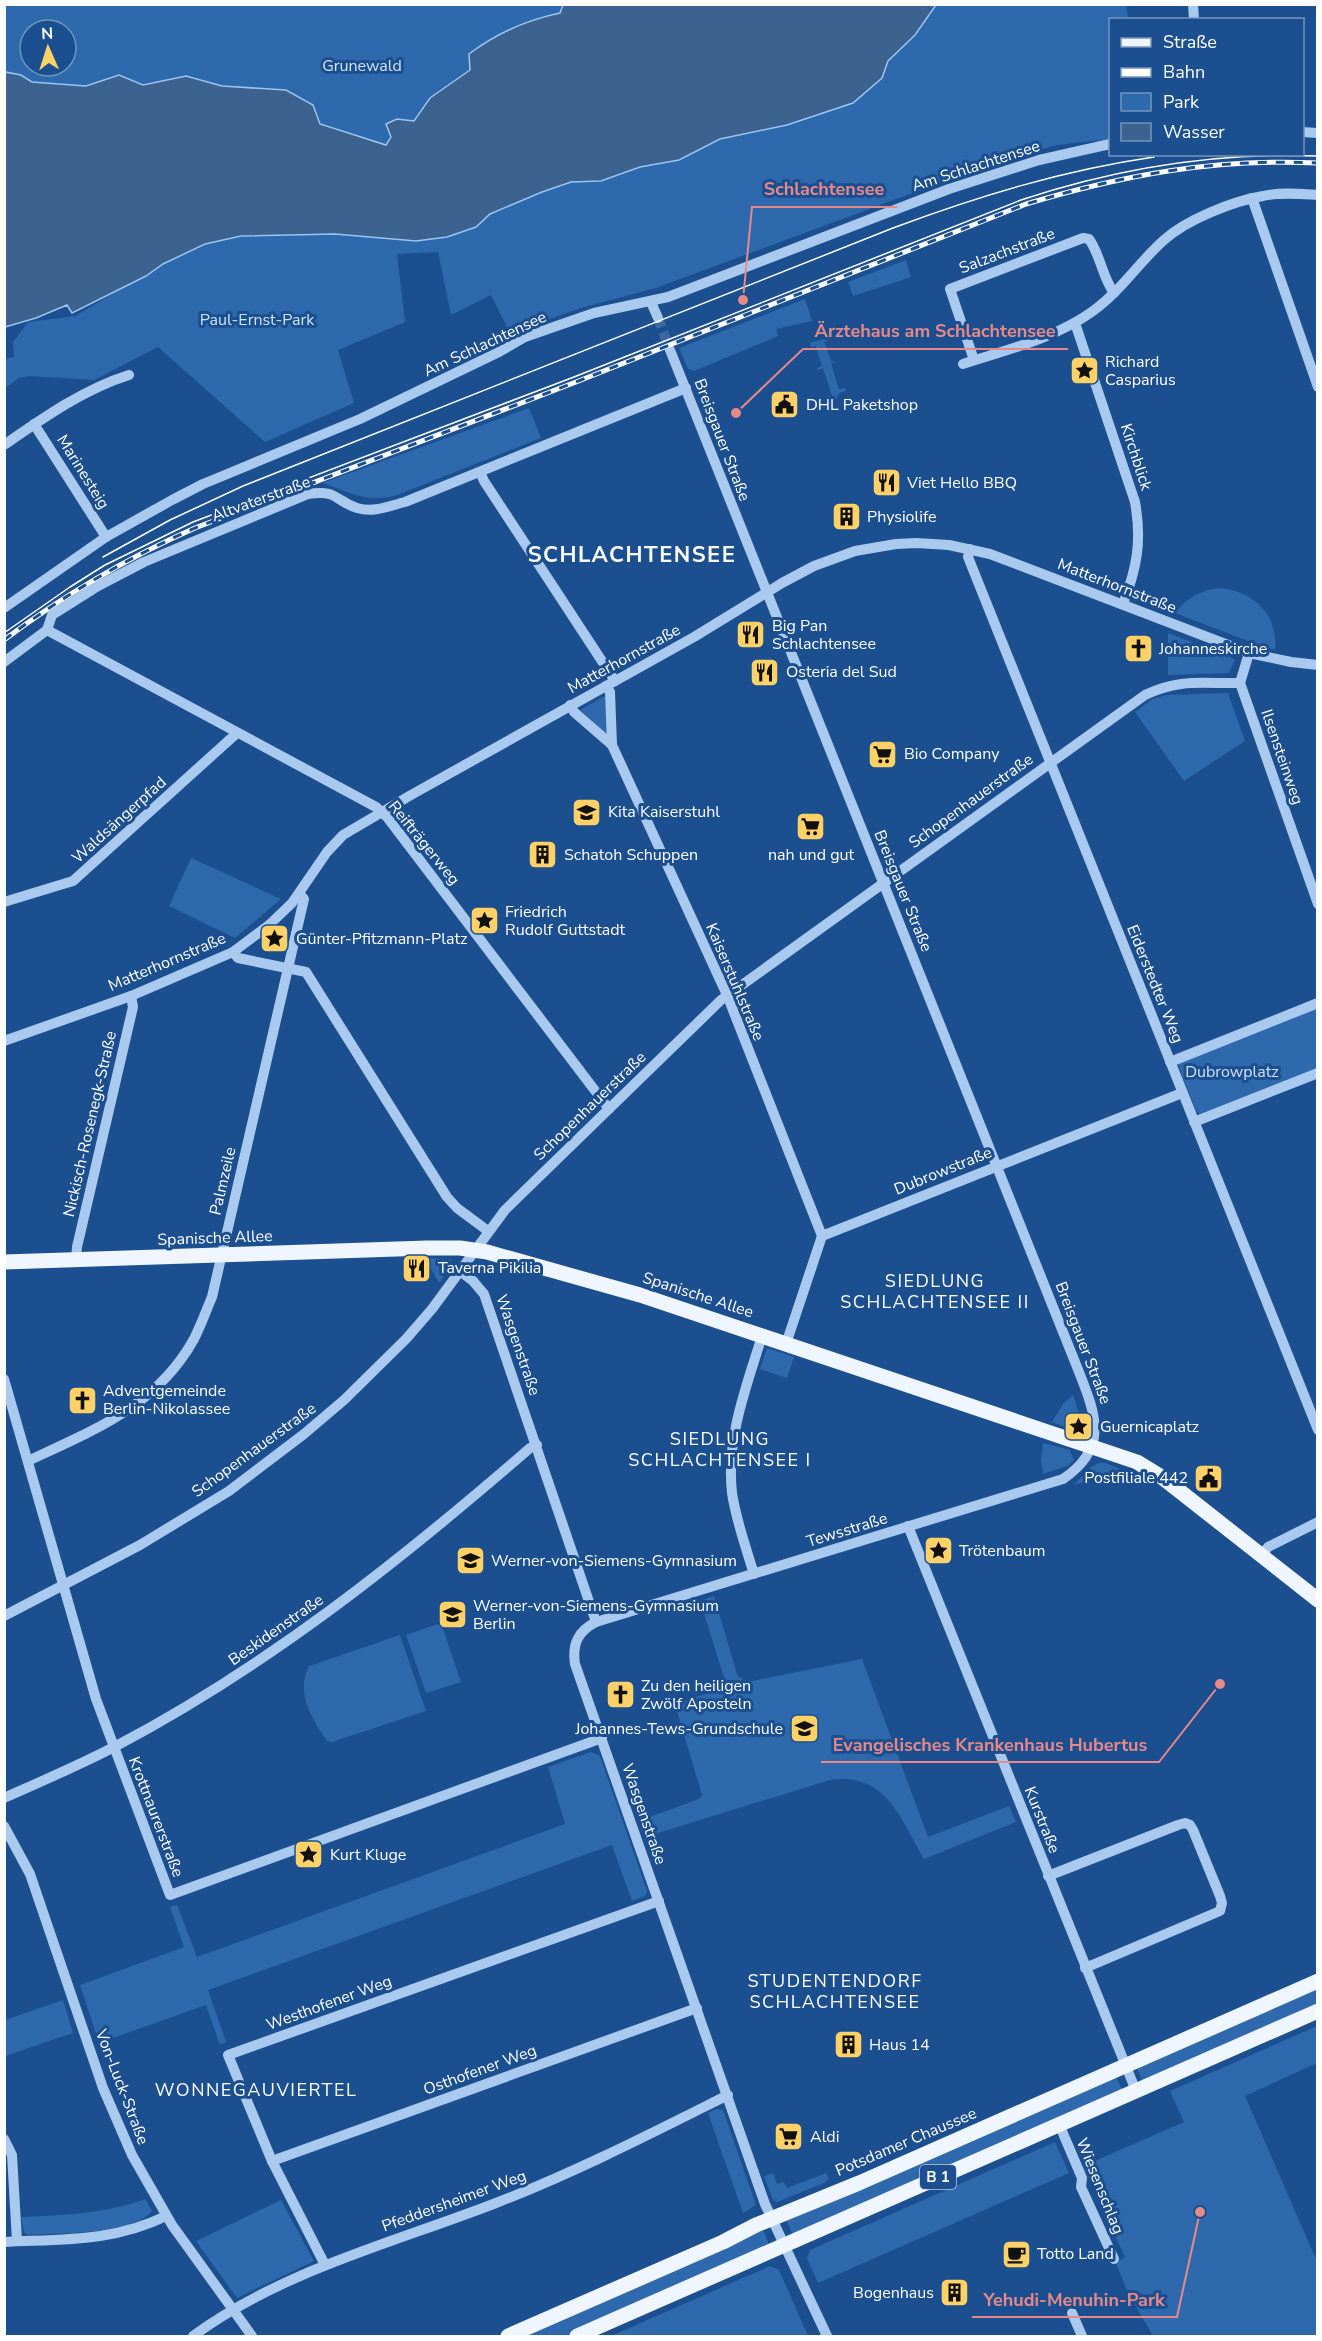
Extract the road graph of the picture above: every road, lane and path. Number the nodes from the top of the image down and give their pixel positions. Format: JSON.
{"nodes":[{"id":1,"x":1109,"y":144,"type":"edge"},
{"id":2,"x":1317,"y":195,"type":"edge"},
{"id":3,"x":1252,"y":198,"type":"junction"},
{"id":4,"x":1114,"y":293,"type":"junction"},
{"id":5,"x":651,"y":302,"type":"junction"},
{"id":6,"x":658,"y":318,"type":"tunnel mouth"},
{"id":7,"x":1075,"y":323,"type":"junction"},
{"id":8,"x":670,"y":350,"type":"tunnel mouth"},
{"id":9,"x":974,"y":360,"type":"junction"},
{"id":10,"x":963,"y":364,"type":"dead end"},
{"id":11,"x":129,"y":375,"type":"dead end"},
{"id":12,"x":1317,"y":387,"type":"edge"},
{"id":13,"x":686,"y":388,"type":"junction"},
{"id":14,"x":34,"y":424,"type":"junction"},
{"id":15,"x":4,"y":445,"type":"edge"},
{"id":16,"x":480,"y":472,"type":"junction"},
{"id":17,"x":106,"y":537,"type":"junction"},
{"id":18,"x":970,"y":549,"type":"junction"},
{"id":19,"x":767,"y":592,"type":"junction"},
{"id":20,"x":1123,"y":604,"type":"junction"},
{"id":21,"x":4,"y":608,"type":"edge"},
{"id":22,"x":47,"y":630,"type":"junction"},
{"id":23,"x":1249,"y":653,"type":"junction"},
{"id":24,"x":4,"y":662,"type":"edge"},
{"id":25,"x":1317,"y":665,"type":"edge"},
{"id":26,"x":610,"y":683,"type":"junction"},
{"id":27,"x":1240,"y":684,"type":"junction"},
{"id":28,"x":570,"y":705,"type":"junction"},
{"id":29,"x":237,"y":733,"type":"junction"},
{"id":30,"x":612,"y":745,"type":"junction"},
{"id":31,"x":1050,"y":763,"type":"junction"},
{"id":32,"x":381,"y":812,"type":"junction"},
{"id":33,"x":883,"y":883,"type":"junction"},
{"id":34,"x":300,"y":894,"type":"junction"},
{"id":35,"x":4,"y":902,"type":"edge"},
{"id":36,"x":1317,"y":904,"type":"edge"},
{"id":37,"x":233,"y":952,"type":"junction"},
{"id":38,"x":288,"y":969,"type":"junction"},
{"id":39,"x":131,"y":996,"type":"junction"},
{"id":40,"x":727,"y":996,"type":"junction"},
{"id":41,"x":1317,"y":1003,"type":"edge"},
{"id":42,"x":4,"y":1041,"type":"edge"},
{"id":43,"x":1170,"y":1062,"type":"junction"},
{"id":44,"x":1317,"y":1073,"type":"edge"},
{"id":45,"x":1182,"y":1093,"type":"junction"},
{"id":46,"x":609,"y":1108,"type":"junction"},
{"id":47,"x":1194,"y":1122,"type":"junction"},
{"id":48,"x":996,"y":1165,"type":"junction"},
{"id":49,"x":488,"y":1231,"type":"junction"},
{"id":50,"x":822,"y":1236,"type":"junction"},
{"id":51,"x":476,"y":1251,"type":"junction"},
{"id":52,"x":221,"y":1256,"type":"junction"},
{"id":53,"x":76,"y":1260,"type":"junction"},
{"id":54,"x":4,"y":1262,"type":"edge"},
{"id":55,"x":460,"y":1271,"type":"junction"},
{"id":56,"x":762,"y":1336,"type":"junction"},
{"id":57,"x":786,"y":1344,"type":"junction"},
{"id":58,"x":4,"y":1379,"type":"edge"},
{"id":59,"x":1317,"y":1430,"type":"edge"},
{"id":60,"x":537,"y":1445,"type":"junction"},
{"id":61,"x":1091,"y":1446,"type":"junction"},
{"id":62,"x":27,"y":1461,"type":"junction"},
{"id":63,"x":1317,"y":1522,"type":"edge"},
{"id":64,"x":908,"y":1526,"type":"junction"},
{"id":65,"x":1261,"y":1556,"type":"junction"},
{"id":66,"x":754,"y":1574,"type":"junction"},
{"id":67,"x":63,"y":1586,"type":"junction"},
{"id":68,"x":1317,"y":1600,"type":"edge"},
{"id":69,"x":4,"y":1616,"type":"edge"},
{"id":70,"x":596,"y":1622,"type":"junction"},
{"id":71,"x":602,"y":1738,"type":"junction"},
{"id":72,"x":113,"y":1748,"type":"junction"},
{"id":73,"x":4,"y":1798,"type":"edge"},
{"id":74,"x":4,"y":1826,"type":"edge"},
{"id":75,"x":1048,"y":1876,"type":"junction"},
{"id":76,"x":659,"y":1901,"type":"junction"},
{"id":77,"x":1085,"y":1968,"type":"junction"},
{"id":78,"x":1317,"y":1981,"type":"edge"},
{"id":79,"x":697,"y":2008,"type":"junction"},
{"id":80,"x":1317,"y":2011,"type":"edge"},
{"id":81,"x":1125,"y":2066,"type":"junction"},
{"id":82,"x":1136,"y":2091,"type":"junction"},
{"id":83,"x":728,"y":2095,"type":"junction"},
{"id":84,"x":1059,"y":2124,"type":"junction"},
{"id":85,"x":4,"y":2139,"type":"edge"},
{"id":86,"x":272,"y":2161,"type":"junction"},
{"id":87,"x":166,"y":2216,"type":"junction"},
{"id":88,"x":771,"y":2218,"type":"junction"},
{"id":89,"x":16,"y":2241,"type":"junction"},
{"id":90,"x":4,"y":2242,"type":"edge"},
{"id":91,"x":784,"y":2245,"type":"junction"},
{"id":92,"x":1114,"y":2259,"type":"dead end"},
{"id":93,"x":325,"y":2265,"type":"junction"},
{"id":94,"x":232,"y":2309,"type":"junction"},
{"id":95,"x":1072,"y":2313,"type":"dead end"},
{"id":96,"x":193,"y":2337,"type":"edge"},
{"id":97,"x":252,"y":2337,"type":"edge"},
{"id":98,"x":508,"y":2337,"type":"edge"},
{"id":99,"x":577,"y":2337,"type":"edge"},
{"id":100,"x":828,"y":2337,"type":"edge"},
{"id":101,"x":1082,"y":2337,"type":"edge"}],
"edges":[{"from":1,"to":5,"type":"street","name":"Am Schlachtensee"},
{"from":2,"to":3,"type":"street"},
{"from":3,"to":4,"type":"street"},
{"from":3,"to":12,"type":"street"},
{"from":4,"to":7,"type":"street"},
{"from":4,"to":9,"type":"street","name":"Salzachstraße"},
{"from":5,"to":6,"type":"street"},
{"from":5,"to":17,"type":"street","name":"Am Schlachtensee"},
{"from":7,"to":9,"type":"street"},
{"from":7,"to":20,"type":"street","name":"Kirchblick"},
{"from":8,"to":13,"type":"street","name":"Breisgauer Straße"},
{"from":9,"to":10,"type":"street"},
{"from":11,"to":14,"type":"street","name":"Marinesteig"},
{"from":13,"to":16,"type":"street","name":"Altvaterstraße"},
{"from":13,"to":19,"type":"street","name":"Breisgauer Straße"},
{"from":14,"to":15,"type":"street","name":"Marinesteig"},
{"from":14,"to":17,"type":"street","name":"Marinesteig"},
{"from":16,"to":22,"type":"street","name":"Altvaterstraße"},
{"from":16,"to":26,"type":"street","name":"Kaiserstuhlstraße"},
{"from":17,"to":21,"type":"street","name":"Am Schlachtensee"},
{"from":18,"to":19,"type":"street","name":"Matterhornstraße"},
{"from":18,"to":20,"type":"street","name":"Matterhornstraße"},
{"from":18,"to":31,"type":"street","name":"Eiderstedter Weg"},
{"from":19,"to":26,"type":"street","name":"Matterhornstraße"},
{"from":19,"to":33,"type":"street","name":"Breisgauer Straße"},
{"from":20,"to":23,"type":"street","name":"Matterhornstraße"},
{"from":22,"to":24,"type":"street","name":"Altvaterstraße"},
{"from":22,"to":29,"type":"street","name":"Reifträgerweg"},
{"from":23,"to":25,"type":"street","name":"Matterhornstraße"},
{"from":23,"to":27,"type":"street"},
{"from":26,"to":28,"type":"street","name":"Matterhornstraße"},
{"from":26,"to":30,"type":"street","name":"Kaiserstuhlstraße"},
{"from":27,"to":31,"type":"street","name":"Schopenhauerstraße"},
{"from":27,"to":36,"type":"street","name":"Ilsensteinweg"},
{"from":28,"to":30,"type":"street","name":"Kaiserstuhlstraße"},
{"from":28,"to":32,"type":"street","name":"Matterhornstraße"},
{"from":29,"to":32,"type":"street","name":"Reifträgerweg"},
{"from":29,"to":35,"type":"street","name":"Waldsängerpfad"},
{"from":30,"to":40,"type":"street","name":"Kaiserstuhlstraße"},
{"from":31,"to":33,"type":"street","name":"Schopenhauerstraße"},
{"from":31,"to":43,"type":"street","name":"Eiderstedter Weg"},
{"from":32,"to":34,"type":"street","name":"Matterhornstraße"},
{"from":32,"to":46,"type":"street","name":"Reifträgerweg"},
{"from":33,"to":40,"type":"street","name":"Schopenhauerstraße"},
{"from":33,"to":48,"type":"street","name":"Breisgauer Straße"},
{"from":34,"to":37,"type":"street","name":"Matterhornstraße"},
{"from":34,"to":38,"type":"street","name":"Palmzeile"},
{"from":37,"to":38,"type":"street"},
{"from":37,"to":39,"type":"street","name":"Matterhornstraße"},
{"from":38,"to":49,"type":"street"},
{"from":38,"to":52,"type":"street","name":"Palmzeile"},
{"from":39,"to":42,"type":"street","name":"Matterhornstraße"},
{"from":39,"to":53,"type":"street","name":"Nickisch-Rosenegk-Straße"},
{"from":40,"to":46,"type":"street","name":"Schopenhauerstraße"},
{"from":40,"to":50,"type":"street","name":"Kaiserstuhlstraße"},
{"from":41,"to":43,"type":"street"},
{"from":43,"to":45,"type":"street","name":"Eiderstedter Weg"},
{"from":44,"to":47,"type":"street"},
{"from":45,"to":47,"type":"street","name":"Eiderstedter Weg"},
{"from":45,"to":48,"type":"street","name":"Dubrowstraße"},
{"from":46,"to":49,"type":"street","name":"Schopenhauerstraße"},
{"from":47,"to":59,"type":"street","name":"Eiderstedter Weg"},
{"from":48,"to":50,"type":"street","name":"Dubrowstraße"},
{"from":48,"to":61,"type":"street","name":"Breisgauer Straße"},
{"from":49,"to":51,"type":"street","name":"Schopenhauerstraße"},
{"from":50,"to":57,"type":"street"},
{"from":51,"to":52,"type":"main road","name":"Spanische Allee"},
{"from":51,"to":55,"type":"street","name":"Schopenhauerstraße"},
{"from":51,"to":56,"type":"main road","name":"Spanische Allee"},
{"from":52,"to":53,"type":"main road","name":"Spanische Allee"},
{"from":52,"to":62,"type":"street","name":"Palmzeile"},
{"from":53,"to":54,"type":"main road","name":"Spanische Allee"},
{"from":55,"to":60,"type":"street","name":"Wasgenstraße"},
{"from":55,"to":67,"type":"street","name":"Schopenhauerstraße"},
{"from":56,"to":57,"type":"main road","name":"Spanische Allee"},
{"from":56,"to":66,"type":"street"},
{"from":57,"to":61,"type":"main road","name":"Spanische Allee"},
{"from":58,"to":62,"type":"street","name":"Krottnaurerstraße"},
{"from":60,"to":70,"type":"street","name":"Wasgenstraße"},
{"from":60,"to":72,"type":"street","name":"Beskidenstraße"},
{"from":61,"to":64,"type":"street","name":"Tewsstraße"},
{"from":61,"to":65,"type":"main road","name":"Spanische Allee"},
{"from":62,"to":67,"type":"street","name":"Krottnaurerstraße"},
{"from":63,"to":65,"type":"street"},
{"from":64,"to":66,"type":"street","name":"Tewsstraße"},
{"from":64,"to":75,"type":"street","name":"Kurstraße"},
{"from":65,"to":68,"type":"main road","name":"Spanische Allee"},
{"from":66,"to":70,"type":"street","name":"Tewsstraße"},
{"from":67,"to":69,"type":"street","name":"Schopenhauerstraße"},
{"from":67,"to":72,"type":"street","name":"Krottnaurerstraße"},
{"from":70,"to":71,"type":"street","name":"Wasgenstraße"},
{"from":71,"to":72,"type":"street","name":"Krottnaurerstraße"},
{"from":71,"to":76,"type":"street","name":"Wasgenstraße"},
{"from":72,"to":73,"type":"street","name":"Beskidenstraße"},
{"from":74,"to":87,"type":"street","name":"Von-Luck-Straße"},
{"from":75,"to":77,"type":"street","name":"Kurstraße"},
{"from":75,"to":77,"type":"street"},
{"from":76,"to":79,"type":"street","name":"Wasgenstraße"},
{"from":76,"to":86,"type":"street","name":"Westhofener Weg"},
{"from":77,"to":81,"type":"street","name":"Kurstraße"},
{"from":78,"to":81,"type":"main road","name":"Potsdamer Chaussee","number":"B 1"},
{"from":79,"to":83,"type":"street","name":"Wasgenstraße"},
{"from":79,"to":86,"type":"street","name":"Osthofener Weg"},
{"from":80,"to":82,"type":"main road","number":"B 1"},
{"from":81,"to":82,"type":"street","name":"Kurstraße"},
{"from":81,"to":88,"type":"main road","name":"Potsdamer Chaussee","number":"B 1"},
{"from":82,"to":84,"type":"main road","number":"B 1"},
{"from":83,"to":88,"type":"street","name":"Wasgenstraße"},
{"from":83,"to":93,"type":"street","name":"Pfeddersheimer Weg"},
{"from":84,"to":91,"type":"main road","number":"B 1"},
{"from":84,"to":92,"type":"street","name":"Wiesenschlag"},
{"from":85,"to":89,"type":"street"},
{"from":86,"to":93,"type":"street","name":"Westhofener Weg"},
{"from":87,"to":89,"type":"street"},
{"from":87,"to":94,"type":"street","name":"Von-Luck-Straße"},
{"from":88,"to":91,"type":"street","name":"Wasgenstraße"},
{"from":88,"to":98,"type":"main road","name":"Potsdamer Chaussee","number":"B 1"},
{"from":89,"to":90,"type":"street"},
{"from":91,"to":99,"type":"main road","number":"B 1"},
{"from":91,"to":100,"type":"street","name":"Wasgenstraße"},
{"from":93,"to":94,"type":"street","name":"Pfeddersheimer Weg"},
{"from":94,"to":96,"type":"street","name":"Pfeddersheimer Weg"},
{"from":94,"to":97,"type":"street","name":"Von-Luck-Straße"},
{"from":95,"to":101,"type":"street"}]}
